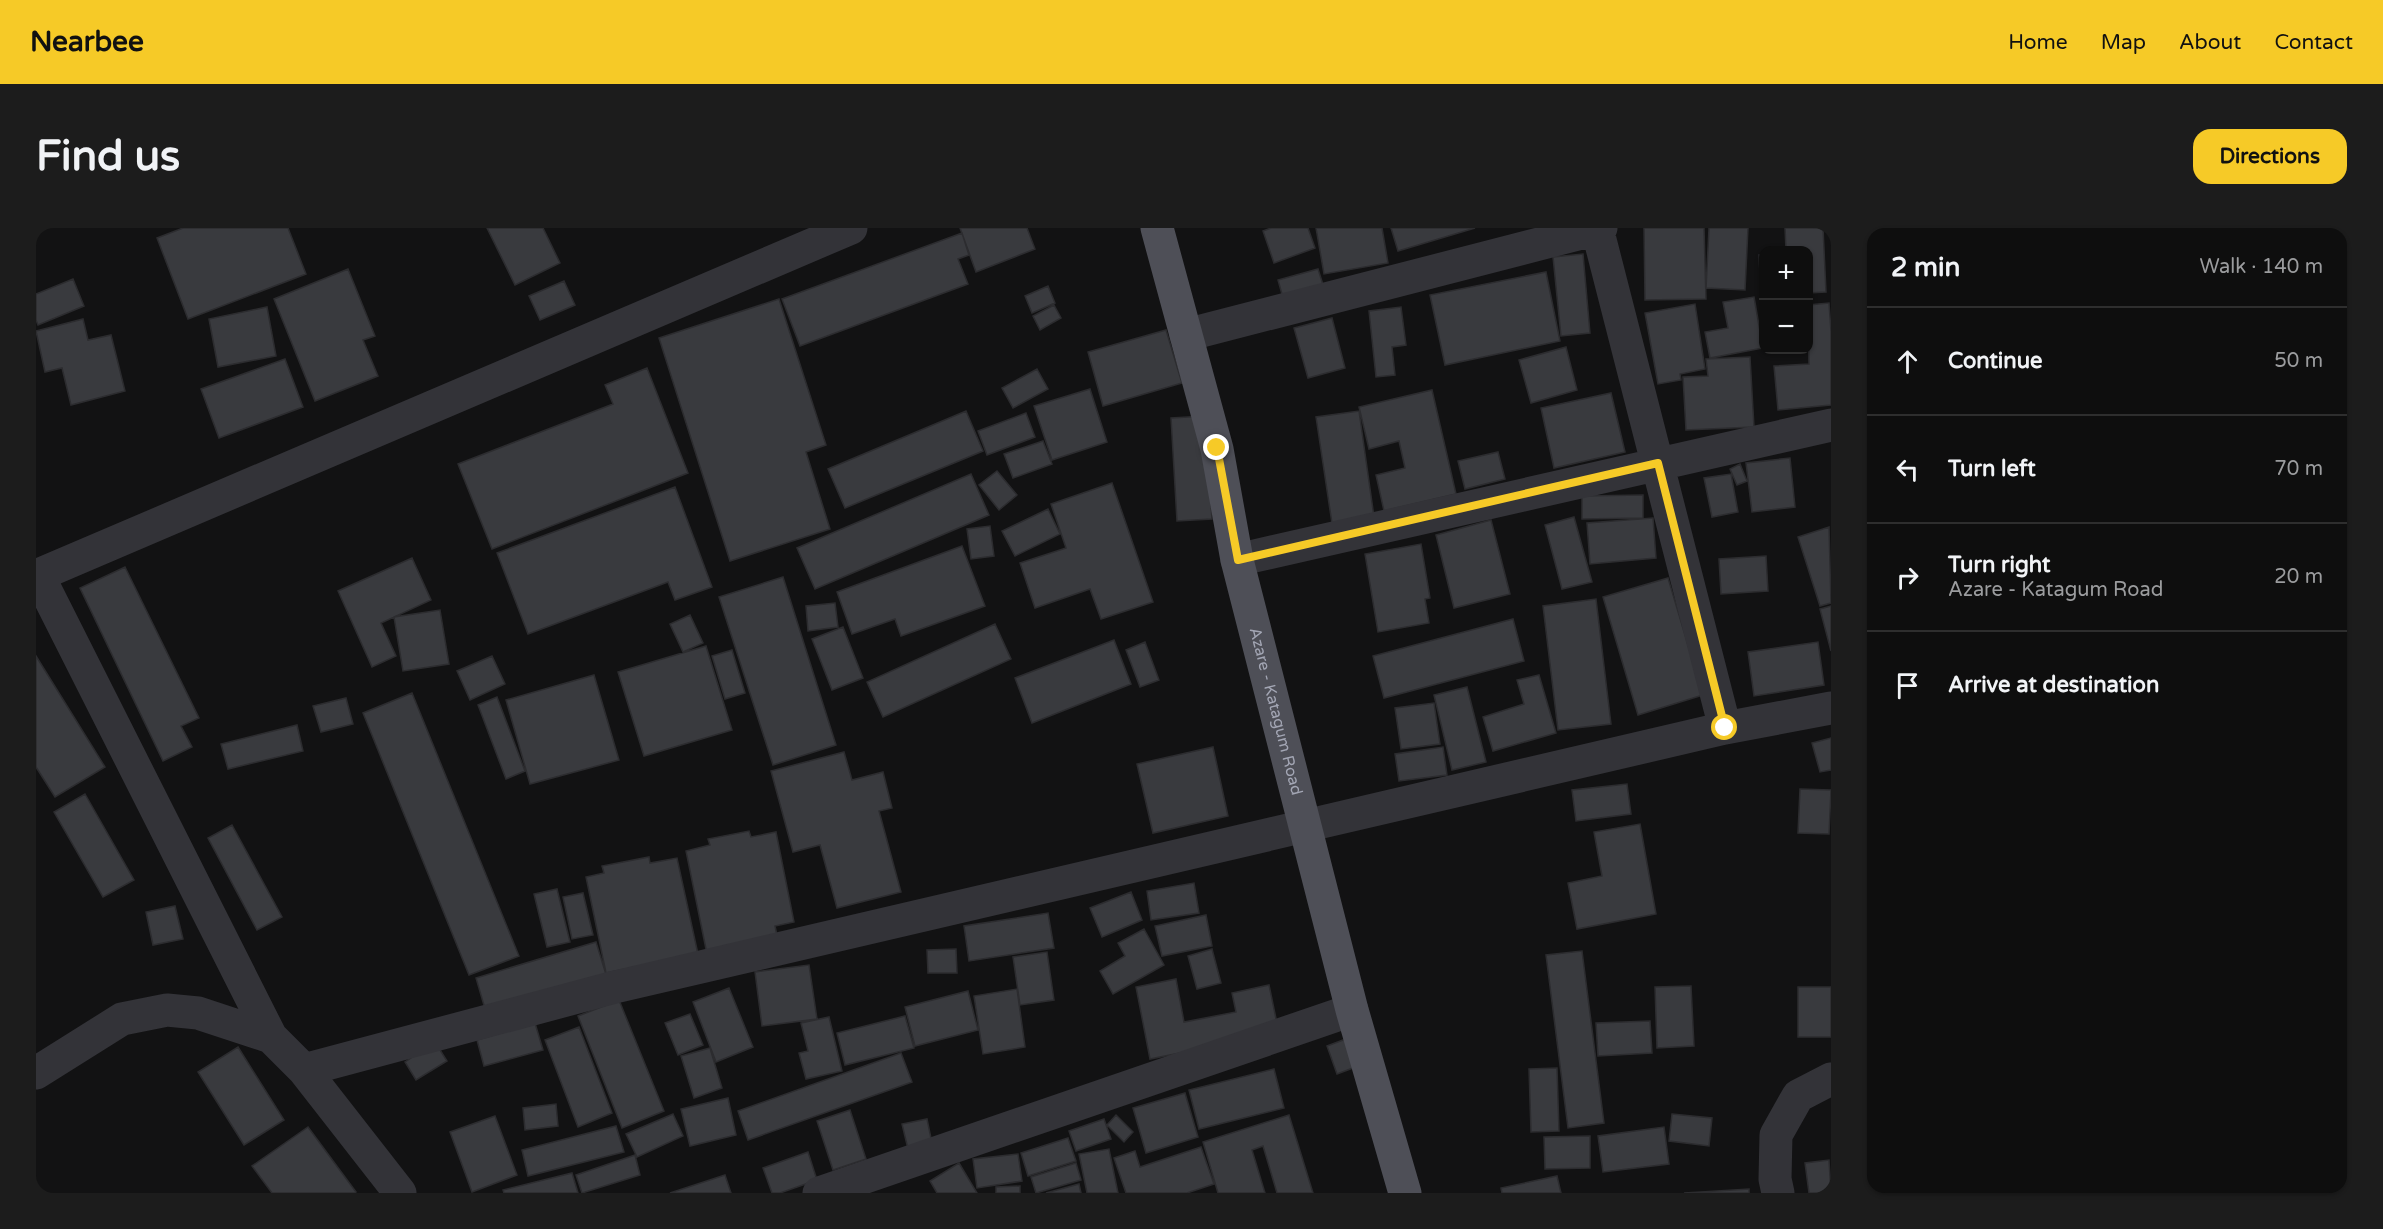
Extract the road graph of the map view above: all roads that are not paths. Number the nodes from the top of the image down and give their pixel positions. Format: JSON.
{"nodes":[{"id":1,"x":851,"y":228,"type":"edge"},
{"id":2,"x":1157,"y":228,"type":"edge"},
{"id":3,"x":1598,"y":228,"type":"edge"},
{"id":4,"x":1186,"y":335,"type":"junction"},
{"id":5,"x":1831,"y":425,"type":"edge"},
{"id":6,"x":1658,"y":463,"type":"junction"},
{"id":7,"x":1238,"y":560,"type":"junction"},
{"id":8,"x":37,"y":575,"type":"edge"},
{"id":9,"x":1831,"y":708,"type":"edge"},
{"id":10,"x":1725,"y":728,"type":"junction"},
{"id":11,"x":1305,"y":826,"type":"junction"},
{"id":12,"x":245,"y":985,"type":"junction"},
{"id":13,"x":1352,"y":1010,"type":"junction"},
{"id":14,"x":198,"y":1013,"type":"junction"},
{"id":15,"x":271,"y":1037,"type":"junction"},
{"id":16,"x":304,"y":1070,"type":"junction"},
{"id":17,"x":36,"y":1073,"type":"edge"},
{"id":18,"x":1831,"y":1079,"type":"edge"},
{"id":19,"x":400,"y":1193,"type":"edge"},
{"id":20,"x":819,"y":1193,"type":"edge"},
{"id":21,"x":1405,"y":1193,"type":"edge"},
{"id":22,"x":1778,"y":1193,"type":"edge"}],
"edges":[{"from":1,"to":8,"type":"street"},
{"from":2,"to":4,"type":"main road","name":"Azare - Katagum Road"},
{"from":3,"to":4,"type":"street"},
{"from":3,"to":6,"type":"street"},
{"from":4,"to":7,"type":"main road","name":"Azare - Katagum Road"},
{"from":5,"to":6,"type":"street"},
{"from":6,"to":7,"type":"street"},
{"from":6,"to":10,"type":"street"},
{"from":7,"to":11,"type":"main road","name":"Azare - Katagum Road"},
{"from":8,"to":12,"type":"street"},
{"from":9,"to":10,"type":"street"},
{"from":10,"to":11,"type":"street"},
{"from":11,"to":13,"type":"main road","name":"Azare - Katagum Road"},
{"from":11,"to":16,"type":"street"},
{"from":12,"to":14,"type":"street"},
{"from":12,"to":15,"type":"street"},
{"from":13,"to":20,"type":"street"},
{"from":13,"to":21,"type":"main road","name":"Azare - Katagum Road"},
{"from":14,"to":15,"type":"street"},
{"from":14,"to":17,"type":"street"},
{"from":15,"to":16,"type":"street"},
{"from":16,"to":19,"type":"street"},
{"from":18,"to":22,"type":"street"}]}
